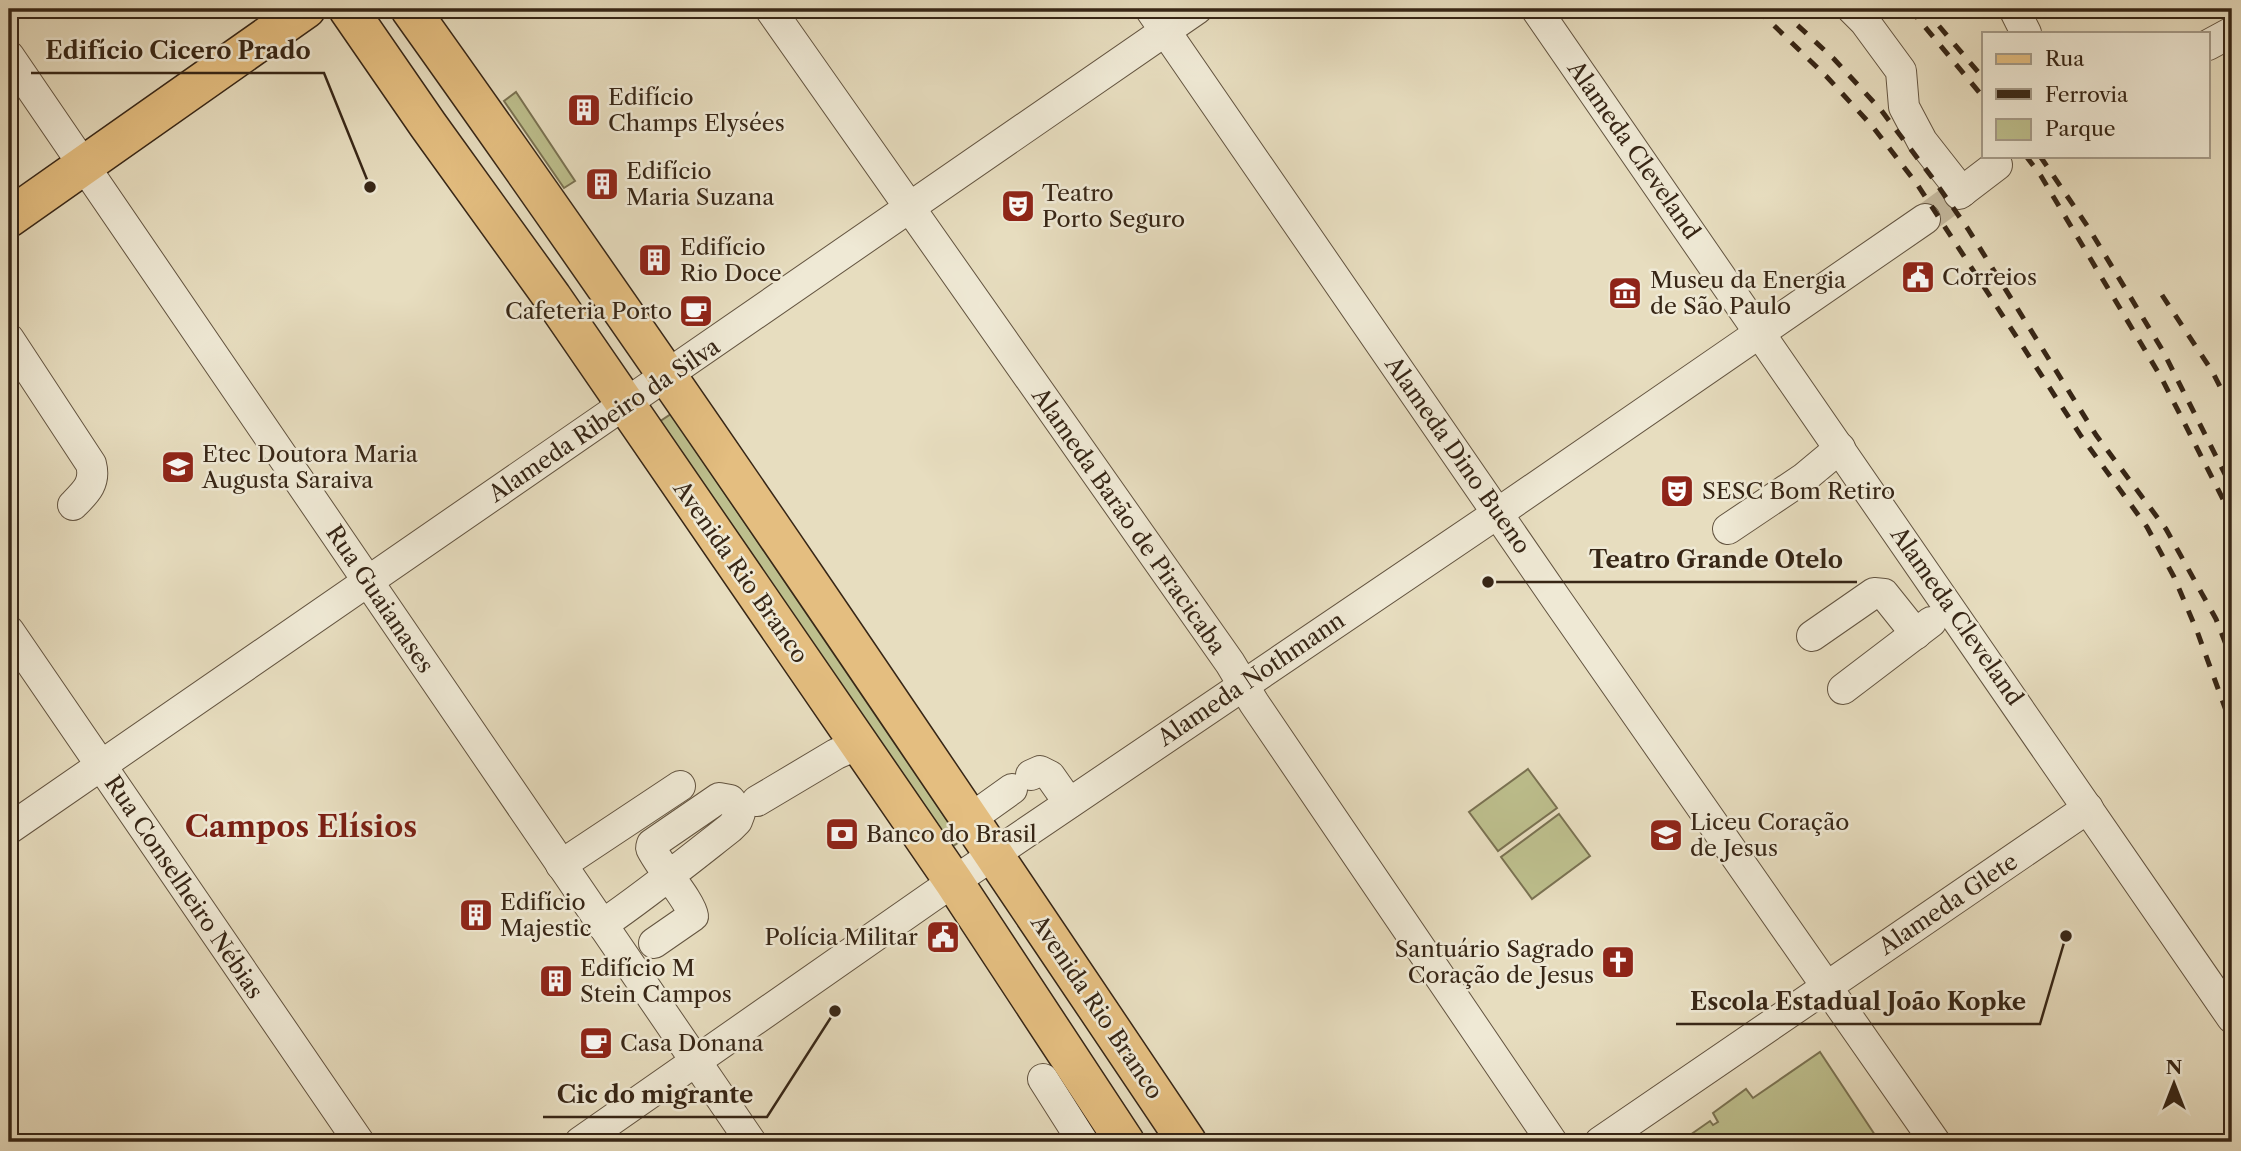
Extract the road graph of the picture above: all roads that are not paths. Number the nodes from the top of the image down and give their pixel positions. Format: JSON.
{"nodes":[{"id":1,"x":348,"y":9,"type":"edge"},
{"id":2,"x":410,"y":9,"type":"edge"},
{"id":3,"x":770,"y":9,"type":"edge"},
{"id":4,"x":1198,"y":9,"type":"edge"},
{"id":5,"x":1536,"y":9,"type":"edge"},
{"id":6,"x":1852,"y":9,"type":"edge"},
{"id":7,"x":2014,"y":9,"type":"edge"},
{"id":8,"x":296,"y":12,"type":"edge"},
{"id":9,"x":1158,"y":20,"type":"edge"},
{"id":10,"x":2026,"y":32,"type":"edge"},
{"id":11,"x":2232,"y":32,"type":"edge"},
{"id":12,"x":2210,"y":44,"type":"edge"},
{"id":13,"x":9,"y":56,"type":"edge"},
{"id":14,"x":18,"y":90,"type":"edge"},
{"id":15,"x":1997,"y":165,"type":"dead end"},
{"id":16,"x":83,"y":166,"type":"junction"},
{"id":17,"x":909,"y":209,"type":"junction"},
{"id":18,"x":9,"y":218,"type":"edge"},
{"id":19,"x":1925,"y":219,"type":"tunnel mouth"},
{"id":20,"x":1760,"y":332,"type":"junction"},
{"id":21,"x":9,"y":340,"type":"edge"},
{"id":22,"x":667,"y":377,"type":"junction"},
{"id":23,"x":626,"y":405,"type":"junction"},
{"id":24,"x":1840,"y":448,"type":"junction"},
{"id":25,"x":73,"y":505,"type":"dead end"},
{"id":26,"x":1498,"y":513,"type":"junction"},
{"id":27,"x":1728,"y":529,"type":"dead end"},
{"id":28,"x":367,"y":581,"type":"junction"},
{"id":29,"x":1949,"y":606,"type":"junction"},
{"id":30,"x":9,"y":631,"type":"edge"},
{"id":31,"x":1916,"y":634,"type":"junction"},
{"id":32,"x":1812,"y":636,"type":"dead end"},
{"id":33,"x":1243,"y":685,"type":"junction"},
{"id":34,"x":1843,"y":689,"type":"dead end"},
{"id":35,"x":859,"y":744,"type":"junction"},
{"id":36,"x":101,"y":765,"type":"junction"},
{"id":37,"x":680,"y":786,"type":"dead end"},
{"id":38,"x":757,"y":801,"type":"dead end"},
{"id":39,"x":1069,"y":803,"type":"junction"},
{"id":40,"x":2088,"y":808,"type":"junction"},
{"id":41,"x":970,"y":819,"type":"junction"},
{"id":42,"x":9,"y":829,"type":"edge"},
{"id":43,"x":994,"y":854,"type":"junction"},
{"id":44,"x":561,"y":865,"type":"junction"},
{"id":45,"x":954,"y":882,"type":"junction"},
{"id":46,"x":603,"y":925,"type":"junction"},
{"id":47,"x":642,"y":950,"type":"junction"},
{"id":48,"x":1827,"y":987,"type":"junction"},
{"id":49,"x":2232,"y":1018,"type":"edge"},
{"id":50,"x":695,"y":1061,"type":"junction"},
{"id":51,"x":1043,"y":1079,"type":"dead end"},
{"id":52,"x":359,"y":1142,"type":"edge"},
{"id":53,"x":580,"y":1142,"type":"edge"},
{"id":54,"x":751,"y":1142,"type":"edge"},
{"id":55,"x":1083,"y":1142,"type":"edge"},
{"id":56,"x":1125,"y":1142,"type":"edge"},
{"id":57,"x":1187,"y":1142,"type":"edge"},
{"id":58,"x":1552,"y":1142,"type":"edge"},
{"id":59,"x":1600,"y":1142,"type":"edge"},
{"id":60,"x":1933,"y":1142,"type":"edge"}],
"edges":[{"from":1,"to":23,"type":"main road","name":"Avenida Rio Branco"},
{"from":2,"to":22,"type":"main road","name":"Avenida Rio Branco"},
{"from":3,"to":17,"type":"street","name":"Alameda Barão de Piracicaba"},
{"from":4,"to":9,"type":"street","name":"Alameda Ribeiro da Silva"},
{"from":5,"to":20,"type":"street","name":"Alameda Cleveland"},
{"from":6,"to":15,"type":"street"},
{"from":7,"to":10,"type":"street"},
{"from":8,"to":16,"type":"main road"},
{"from":9,"to":17,"type":"street","name":"Alameda Ribeiro da Silva"},
{"from":9,"to":26,"type":"street","name":"Alameda Dino Bueno"},
{"from":11,"to":12,"type":"street"},
{"from":13,"to":14,"type":"street","name":"Rua Guaianases"},
{"from":14,"to":16,"type":"street","name":"Rua Guaianases"},
{"from":16,"to":18,"type":"main road"},
{"from":16,"to":28,"type":"street","name":"Rua Guaianases"},
{"from":17,"to":22,"type":"street","name":"Alameda Ribeiro da Silva"},
{"from":17,"to":33,"type":"street","name":"Alameda Barão de Piracicaba"},
{"from":19,"to":20,"type":"street","name":"Alameda Nothmann"},
{"from":20,"to":24,"type":"street","name":"Alameda Cleveland"},
{"from":20,"to":26,"type":"street","name":"Alameda Nothmann"},
{"from":21,"to":25,"type":"street"},
{"from":22,"to":23,"type":"street","name":"Alameda Ribeiro da Silva"},
{"from":22,"to":41,"type":"main road","name":"Avenida Rio Branco"},
{"from":23,"to":28,"type":"street","name":"Alameda Ribeiro da Silva"},
{"from":23,"to":35,"type":"main road","name":"Avenida Rio Branco"},
{"from":24,"to":27,"type":"street"},
{"from":24,"to":29,"type":"street","name":"Alameda Cleveland"},
{"from":26,"to":33,"type":"street","name":"Alameda Nothmann"},
{"from":26,"to":48,"type":"street","name":"Alameda Dino Bueno"},
{"from":28,"to":36,"type":"street","name":"Alameda Ribeiro da Silva"},
{"from":28,"to":44,"type":"street","name":"Rua Guaianases"},
{"from":29,"to":31,"type":"street"},
{"from":29,"to":40,"type":"street","name":"Alameda Cleveland"},
{"from":30,"to":36,"type":"street","name":"Rua Conselheiro Nébias"},
{"from":31,"to":32,"type":"street"},
{"from":31,"to":34,"type":"street"},
{"from":33,"to":39,"type":"street","name":"Alameda Nothmann"},
{"from":33,"to":58,"type":"street","name":"Alameda Barão de Piracicaba"},
{"from":35,"to":38,"type":"street"},
{"from":35,"to":45,"type":"main road","name":"Avenida Rio Branco"},
{"from":36,"to":42,"type":"street","name":"Alameda Ribeiro da Silva"},
{"from":36,"to":52,"type":"street","name":"Rua Conselheiro Nébias"},
{"from":37,"to":44,"type":"street"},
{"from":39,"to":41,"type":"street"},
{"from":39,"to":43,"type":"street","name":"Alameda Nothmann"},
{"from":40,"to":48,"type":"street","name":"Alameda Glete"},
{"from":40,"to":49,"type":"street","name":"Alameda Cleveland"},
{"from":41,"to":43,"type":"main road","name":"Avenida Rio Branco"},
{"from":43,"to":45,"type":"street","name":"Alameda Nothmann"},
{"from":43,"to":57,"type":"main road","name":"Avenida Rio Branco"},
{"from":44,"to":46,"type":"street","name":"Rua Guaianases"},
{"from":45,"to":50,"type":"street","name":"Alameda Nothmann"},
{"from":45,"to":56,"type":"main road","name":"Avenida Rio Branco"},
{"from":46,"to":47,"type":"street","name":"Rua Guaianases"},
{"from":46,"to":47,"type":"street"},
{"from":47,"to":50,"type":"street","name":"Rua Guaianases"},
{"from":48,"to":59,"type":"street","name":"Alameda Glete"},
{"from":48,"to":60,"type":"street","name":"Alameda Dino Bueno"},
{"from":50,"to":53,"type":"street","name":"Alameda Nothmann"},
{"from":50,"to":54,"type":"street","name":"Rua Guaianases"},
{"from":51,"to":55,"type":"street"}]}
